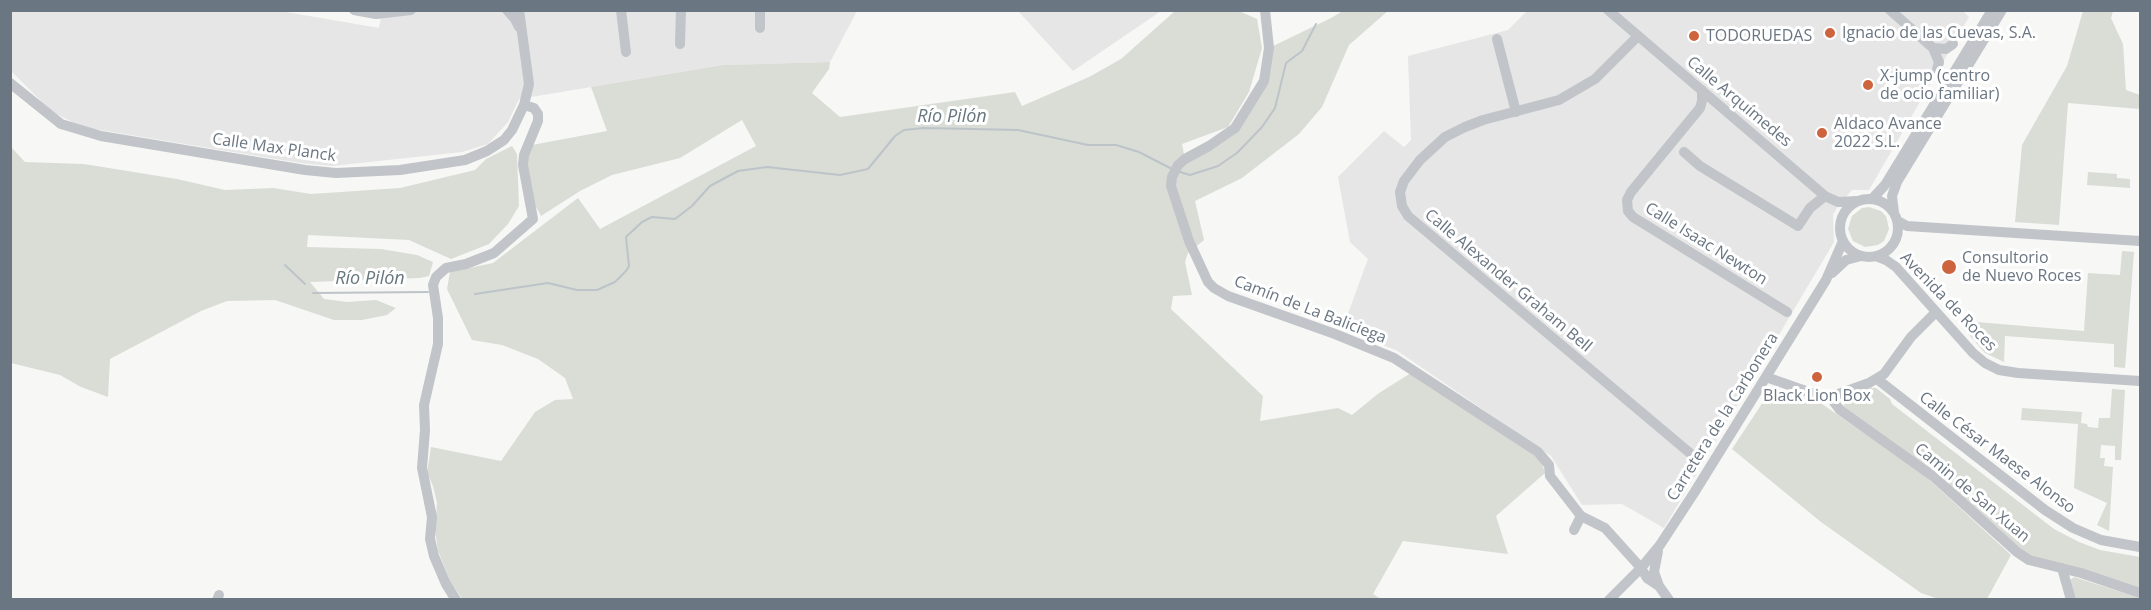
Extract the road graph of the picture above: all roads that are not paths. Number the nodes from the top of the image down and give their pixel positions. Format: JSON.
{"nodes":[{"id":1,"x":354,"y":10,"type":"edge"},
{"id":2,"x":411,"y":10,"type":"edge"},
{"id":3,"x":507,"y":10,"type":"edge"},
{"id":4,"x":519,"y":10,"type":"edge"},
{"id":5,"x":530,"y":10,"type":"edge"},
{"id":6,"x":621,"y":10,"type":"edge"},
{"id":7,"x":681,"y":10,"type":"edge"},
{"id":8,"x":760,"y":10,"type":"edge"},
{"id":9,"x":1265,"y":10,"type":"edge"},
{"id":10,"x":1608,"y":10,"type":"edge"},
{"id":11,"x":1890,"y":10,"type":"edge"},
{"id":12,"x":1992,"y":10,"type":"edge"},
{"id":13,"x":2002,"y":10,"type":"edge"},
{"id":14,"x":1619,"y":21,"type":"junction"},
{"id":15,"x":760,"y":28,"type":"dead end"},
{"id":16,"x":522,"y":33,"type":"junction"},
{"id":17,"x":1637,"y":37,"type":"junction"},
{"id":18,"x":1497,"y":39,"type":"dead end"},
{"id":19,"x":680,"y":44,"type":"dead end"},
{"id":20,"x":1953,"y":44,"type":"dead end"},
{"id":21,"x":1651,"y":48,"type":"junction"},
{"id":22,"x":1933,"y":48,"type":"junction"},
{"id":23,"x":1625,"y":49,"type":"junction"},
{"id":24,"x":626,"y":52,"type":"dead end"},
{"id":25,"x":1937,"y":70,"type":"dead end"},
{"id":26,"x":10,"y":83,"type":"edge"},
{"id":27,"x":1702,"y":90,"type":"junction"},
{"id":28,"x":1718,"y":104,"type":"junction"},
{"id":29,"x":524,"y":105,"type":"junction"},
{"id":30,"x":1700,"y":108,"type":"junction"},
{"id":31,"x":1516,"y":112,"type":"junction"},
{"id":32,"x":1684,"y":152,"type":"dead end"},
{"id":33,"x":1825,"y":196,"type":"junction"},
{"id":34,"x":1872,"y":199,"type":"junction"},
{"id":35,"x":1857,"y":201,"type":"junction"},
{"id":36,"x":1896,"y":217,"type":"junction"},
{"id":37,"x":1841,"y":220,"type":"junction"},
{"id":38,"x":1843,"y":241,"type":"junction"},
{"id":39,"x":2140,"y":242,"type":"edge"},
{"id":40,"x":1861,"y":256,"type":"junction"},
{"id":41,"x":1876,"y":256,"type":"junction"},
{"id":42,"x":1826,"y":280,"type":"junction"},
{"id":43,"x":1788,"y":312,"type":"dead end"},
{"id":44,"x":1936,"y":312,"type":"junction"},
{"id":45,"x":1766,"y":377,"type":"junction"},
{"id":46,"x":1877,"y":379,"type":"junction"},
{"id":47,"x":2140,"y":381,"type":"edge"},
{"id":48,"x":1830,"y":397,"type":"junction"},
{"id":49,"x":1697,"y":459,"type":"dead end"},
{"id":50,"x":1581,"y":516,"type":"junction"},
{"id":51,"x":1574,"y":530,"type":"dead end"},
{"id":52,"x":1660,"y":545,"type":"junction"},
{"id":53,"x":2140,"y":547,"type":"edge"},
{"id":54,"x":1641,"y":568,"type":"junction"},
{"id":55,"x":2062,"y":568,"type":"junction"},
{"id":56,"x":1655,"y":582,"type":"junction"},
{"id":57,"x":2140,"y":593,"type":"edge"},
{"id":58,"x":1613,"y":597,"type":"edge"},
{"id":59,"x":456,"y":600,"type":"edge"},
{"id":60,"x":1669,"y":600,"type":"edge"},
{"id":61,"x":2071,"y":600,"type":"edge"}],
"edges":[{"from":1,"to":2,"type":"street"},
{"from":3,"to":16,"type":"street","name":"Calle Max Planck"},
{"from":4,"to":16,"type":"street","name":"Calle Max Planck"},
{"from":5,"to":16,"type":"street","name":"Calle Max Planck"},
{"from":6,"to":24,"type":"street"},
{"from":7,"to":19,"type":"street"},
{"from":8,"to":15,"type":"street"},
{"from":9,"to":50,"type":"street","name":"Camín de La Baliciega"},
{"from":10,"to":14,"type":"street","name":"Calle Arquímedes"},
{"from":11,"to":22,"type":"street"},
{"from":12,"to":34,"type":"street"},
{"from":13,"to":36,"type":"street"},
{"from":14,"to":17,"type":"street","name":"Calle Arquímedes"},
{"from":14,"to":23,"type":"street"},
{"from":16,"to":29,"type":"street","name":"Calle Max Planck"},
{"from":17,"to":21,"type":"street","name":"Calle Arquímedes"},
{"from":17,"to":23,"type":"street","name":"Calle Alexander Graham Bell"},
{"from":18,"to":31,"type":"street"},
{"from":20,"to":22,"type":"street"},
{"from":21,"to":23,"type":"street"},
{"from":21,"to":27,"type":"street","name":"Calle Arquímedes"},
{"from":22,"to":25,"type":"street"},
{"from":23,"to":31,"type":"street","name":"Calle Alexander Graham Bell"},
{"from":26,"to":29,"type":"street","name":"Calle Max Planck"},
{"from":27,"to":28,"type":"street","name":"Calle Arquímedes"},
{"from":27,"to":30,"type":"street"},
{"from":28,"to":30,"type":"street"},
{"from":28,"to":33,"type":"street","name":"Calle Arquímedes"},
{"from":29,"to":59,"type":"street"},
{"from":30,"to":43,"type":"street","name":"Calle Isaac Newton"},
{"from":31,"to":49,"type":"street","name":"Calle Alexander Graham Bell"},
{"from":32,"to":33,"type":"street"},
{"from":33,"to":35,"type":"street"},
{"from":33,"to":37,"type":"street"},
{"from":34,"to":35,"type":"street"},
{"from":34,"to":36,"type":"street"},
{"from":35,"to":37,"type":"street"},
{"from":36,"to":39,"type":"street"},
{"from":36,"to":41,"type":"street"},
{"from":37,"to":38,"type":"street"},
{"from":38,"to":40,"type":"street"},
{"from":38,"to":42,"type":"street"},
{"from":40,"to":41,"type":"street"},
{"from":40,"to":42,"type":"street"},
{"from":41,"to":44,"type":"street","name":"Avenida de Roces"},
{"from":42,"to":45,"type":"street","name":"Carretera de la Carbonera"},
{"from":44,"to":46,"type":"street"},
{"from":44,"to":47,"type":"street","name":"Avenida de Roces"},
{"from":45,"to":48,"type":"street"},
{"from":45,"to":52,"type":"street","name":"Carretera de la Carbonera"},
{"from":46,"to":48,"type":"street"},
{"from":46,"to":53,"type":"street","name":"Calle César Maese Alonso"},
{"from":48,"to":55,"type":"street","name":"Camin de San Xuan"},
{"from":50,"to":51,"type":"street"},
{"from":50,"to":54,"type":"street","name":"Camín de La Baliciega"},
{"from":52,"to":54,"type":"street","name":"Carretera de la Carbonera"},
{"from":52,"to":56,"type":"street"},
{"from":54,"to":56,"type":"street","name":"Camín de La Baliciega"},
{"from":54,"to":58,"type":"street","name":"Carretera de la Carbonera"},
{"from":55,"to":57,"type":"street","name":"Camin de San Xuan"},
{"from":55,"to":61,"type":"street"},
{"from":56,"to":58,"type":"street"},
{"from":56,"to":60,"type":"street","name":"Camín de La Baliciega"}]}
